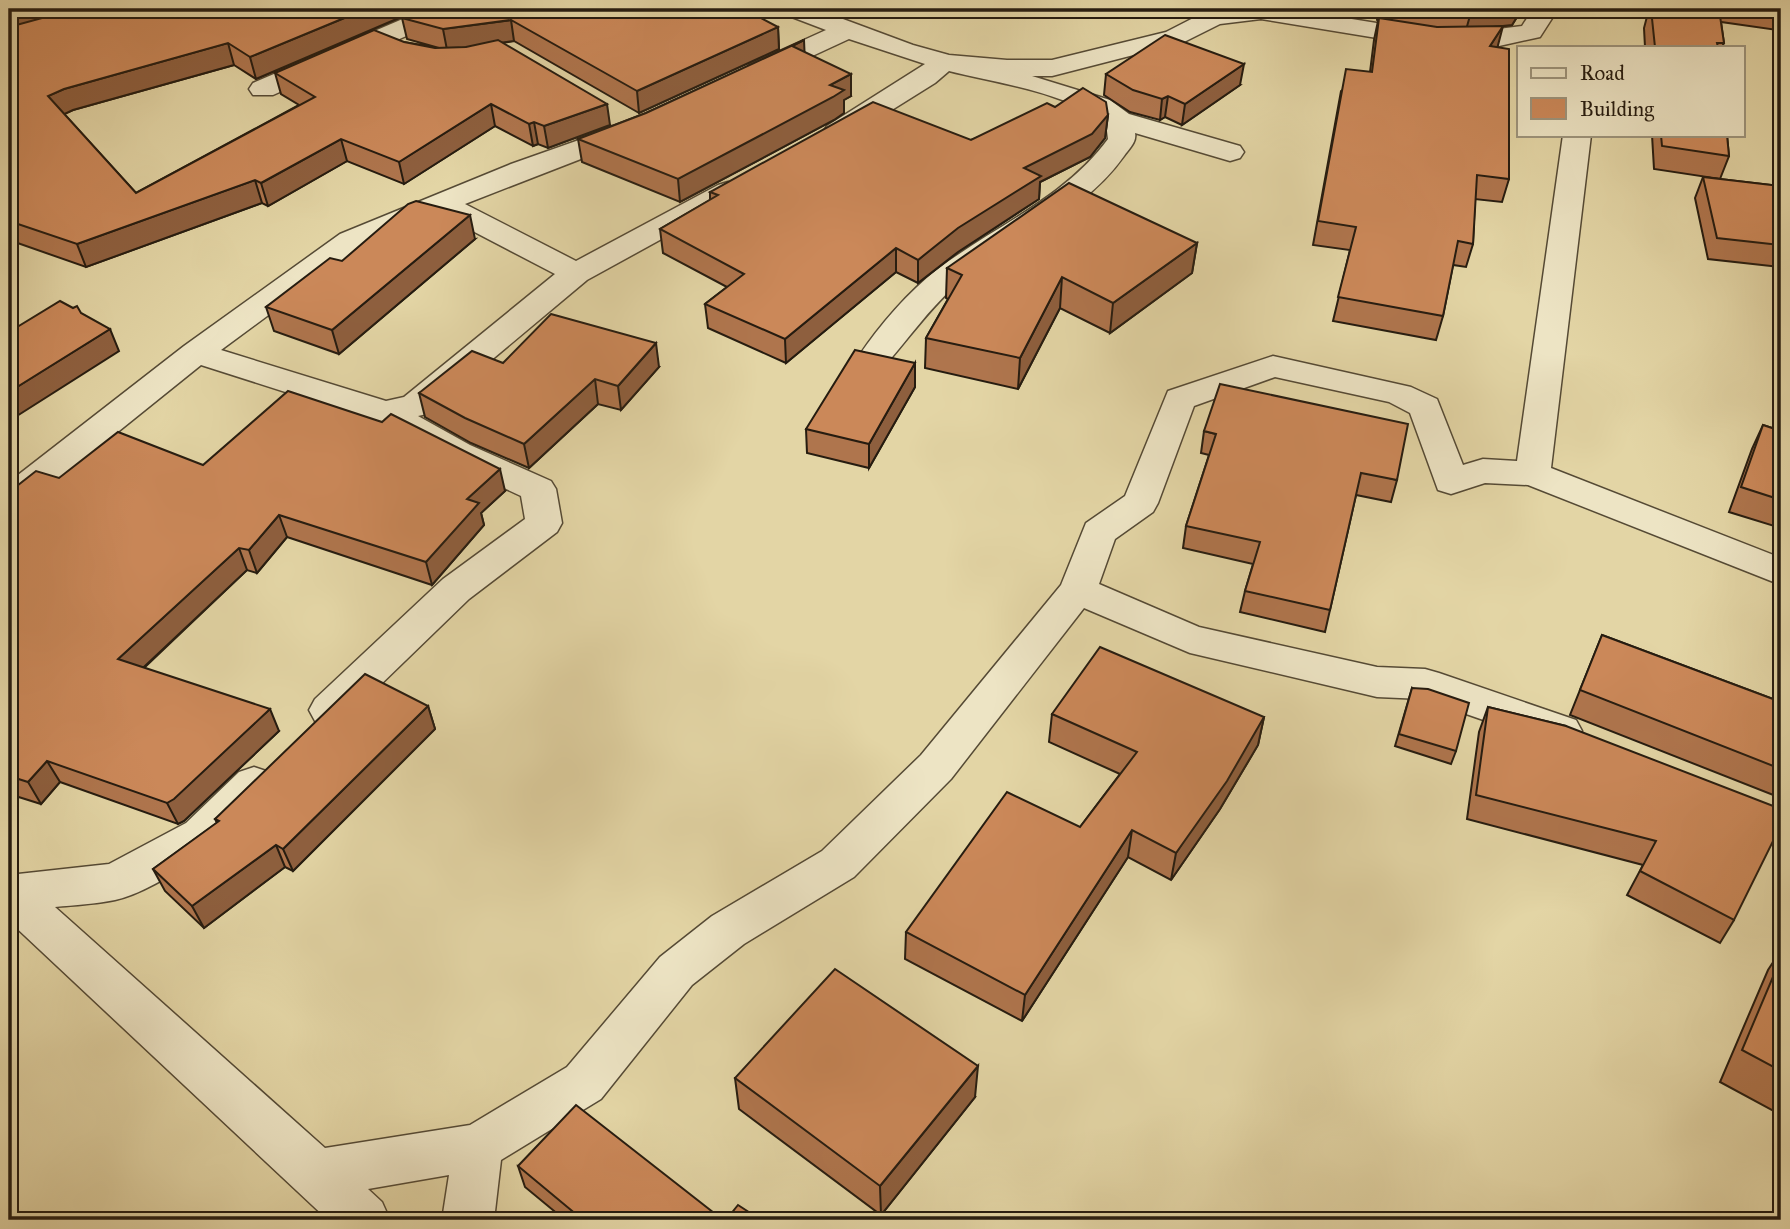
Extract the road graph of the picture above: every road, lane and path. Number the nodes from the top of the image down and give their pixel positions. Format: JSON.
{"nodes":[{"id":1,"x":447,"y":9,"type":"edge"},
{"id":2,"x":793,"y":9,"type":"edge"},
{"id":3,"x":1545,"y":9,"type":"edge"},
{"id":4,"x":1241,"y":10,"type":"edge"},
{"id":5,"x":848,"y":30,"type":"junction"},
{"id":6,"x":382,"y":39,"type":"junction"},
{"id":7,"x":1539,"y":40,"type":"edge"},
{"id":8,"x":879,"y":42,"type":"junction"},
{"id":9,"x":406,"y":53,"type":"edge"},
{"id":10,"x":943,"y":62,"type":"junction"},
{"id":11,"x":737,"y":81,"type":"edge"},
{"id":12,"x":263,"y":89,"type":"dead end"},
{"id":13,"x":887,"y":99,"type":"junction"},
{"id":14,"x":603,"y":108,"type":"edge"},
{"id":15,"x":1119,"y":120,"type":"junction"},
{"id":16,"x":1577,"y":136,"type":"edge"},
{"id":17,"x":808,"y":148,"type":"edge"},
{"id":18,"x":1230,"y":152,"type":"dead end"},
{"id":19,"x":759,"y":174,"type":"edge"},
{"id":20,"x":442,"y":203,"type":"junction"},
{"id":21,"x":576,"y":274,"type":"junction"},
{"id":22,"x":197,"y":353,"type":"junction"},
{"id":23,"x":875,"y":356,"type":"edge"},
{"id":24,"x":385,"y":412,"type":"junction"},
{"id":25,"x":1533,"y":474,"type":"junction"},
{"id":26,"x":9,"y":500,"type":"edge"},
{"id":27,"x":1781,"y":572,"type":"edge"},
{"id":28,"x":1078,"y":590,"type":"junction"},
{"id":29,"x":307,"y":732,"type":"edge"},
{"id":30,"x":1599,"y":747,"type":"edge"},
{"id":31,"x":278,"y":760,"type":"edge"},
{"id":32,"x":9,"y":893,"type":"edge"},
{"id":33,"x":478,"y":1147,"type":"junction"},
{"id":34,"x":316,"y":1173,"type":"junction"},
{"id":35,"x":364,"y":1220,"type":"edge"},
{"id":36,"x":468,"y":1220,"type":"edge"}],
"edges":[{"from":1,"to":6,"type":"street"},
{"from":2,"to":5,"type":"street"},
{"from":3,"to":7,"type":"street"},
{"from":4,"to":7,"type":"street"},
{"from":4,"to":10,"type":"street"},
{"from":5,"to":8,"type":"street"},
{"from":5,"to":11,"type":"street"},
{"from":6,"to":9,"type":"street"},
{"from":6,"to":12,"type":"street"},
{"from":8,"to":10,"type":"street"},
{"from":8,"to":13,"type":"street"},
{"from":10,"to":13,"type":"street"},
{"from":10,"to":15,"type":"street"},
{"from":13,"to":17,"type":"street"},
{"from":14,"to":20,"type":"street"},
{"from":15,"to":18,"type":"street"},
{"from":15,"to":23,"type":"street"},
{"from":16,"to":25,"type":"street"},
{"from":19,"to":21,"type":"street"},
{"from":20,"to":21,"type":"street"},
{"from":20,"to":22,"type":"street"},
{"from":21,"to":24,"type":"street"},
{"from":22,"to":24,"type":"street"},
{"from":22,"to":26,"type":"street"},
{"from":24,"to":29,"type":"street"},
{"from":25,"to":27,"type":"street"},
{"from":25,"to":28,"type":"street"},
{"from":28,"to":30,"type":"street"},
{"from":28,"to":33,"type":"street"},
{"from":31,"to":32,"type":"street"},
{"from":32,"to":34,"type":"street"},
{"from":33,"to":34,"type":"street"},
{"from":33,"to":36,"type":"street"},
{"from":34,"to":35,"type":"street"}]}
